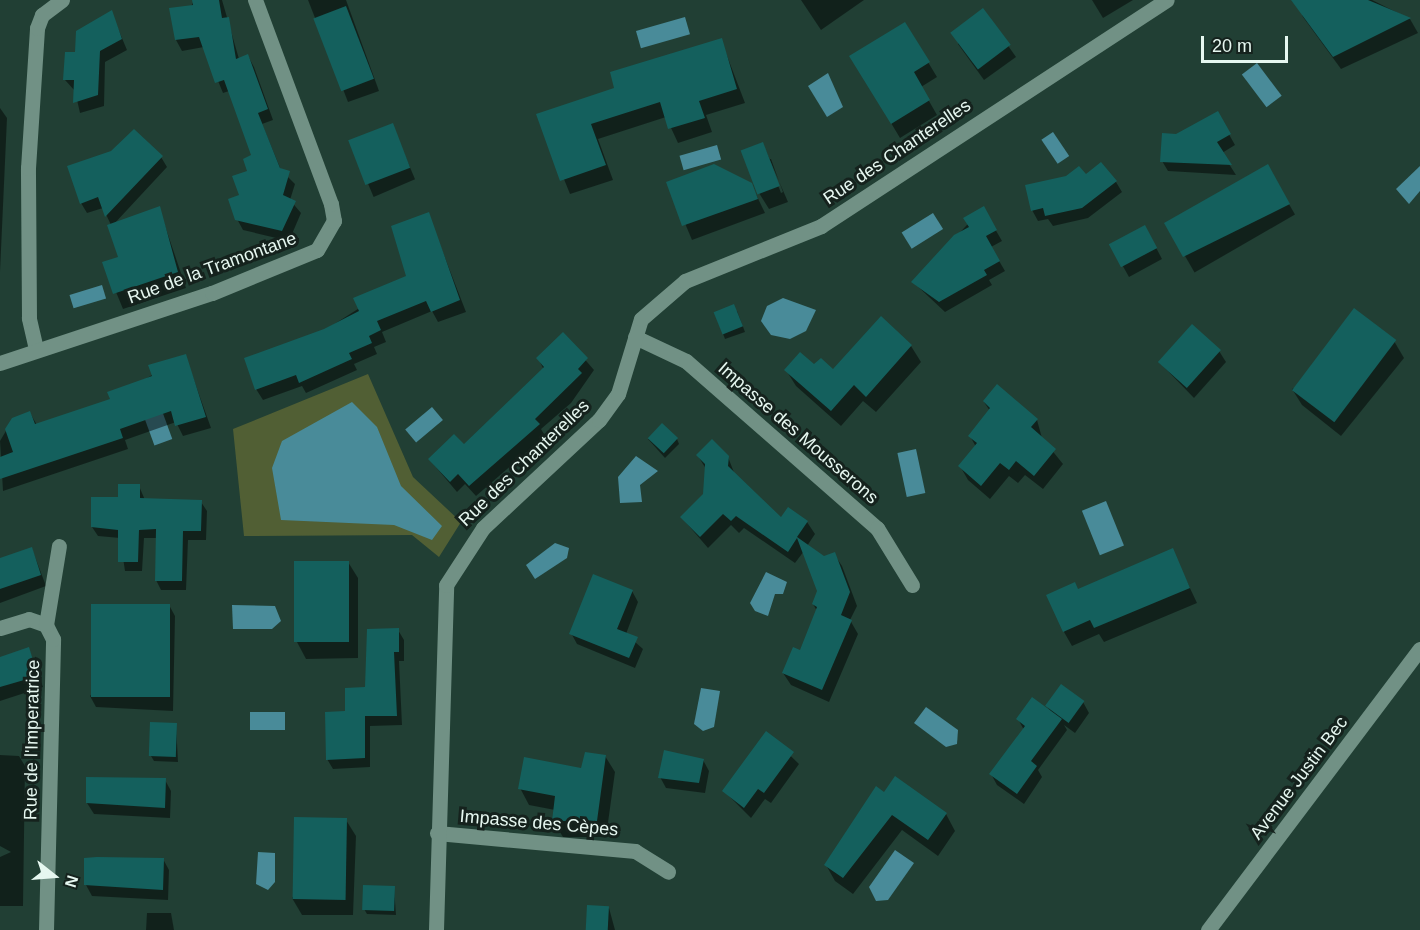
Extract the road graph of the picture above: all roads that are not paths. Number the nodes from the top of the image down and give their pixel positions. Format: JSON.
{"nodes":[{"id":1,"x":62,"y":0,"type":"edge"},
{"id":2,"x":255,"y":0,"type":"edge"},
{"id":3,"x":1167,"y":0,"type":"edge"},
{"id":4,"x":635,"y":337,"type":"junction"},
{"id":5,"x":36,"y":349,"type":"junction"},
{"id":6,"x":0,"y":363,"type":"edge"},
{"id":7,"x":59,"y":546,"type":"dead end"},
{"id":8,"x":912,"y":585,"type":"dead end"},
{"id":9,"x":46,"y":625,"type":"junction"},
{"id":10,"x":0,"y":628,"type":"edge"},
{"id":11,"x":1420,"y":649,"type":"edge"},
{"id":12,"x":437,"y":833,"type":"junction"},
{"id":13,"x":668,"y":872,"type":"dead end"},
{"id":14,"x":46,"y":930,"type":"edge"},
{"id":15,"x":436,"y":930,"type":"edge"},
{"id":16,"x":1208,"y":930,"type":"edge"}],
"edges":[{"from":1,"to":5,"type":"street"},
{"from":2,"to":5,"type":"street","name":"Rue de la Tramontane"},
{"from":3,"to":4,"type":"street","name":"Rue des Chanterelles"},
{"from":4,"to":8,"type":"street","name":"Impasse des Mousserons"},
{"from":4,"to":12,"type":"street","name":"Rue des Chanterelles"},
{"from":5,"to":6,"type":"street","name":"Rue de la Tramontane"},
{"from":7,"to":9,"type":"street","name":"Rue de l'Imperatrice"},
{"from":9,"to":10,"type":"street"},
{"from":9,"to":14,"type":"street","name":"Rue de l'Imperatrice"},
{"from":11,"to":16,"type":"street","name":"Avenue Justin Bec"},
{"from":12,"to":13,"type":"street","name":"Impasse des Cèpes"},
{"from":12,"to":15,"type":"street","name":"Rue des Chanterelles"}]}
